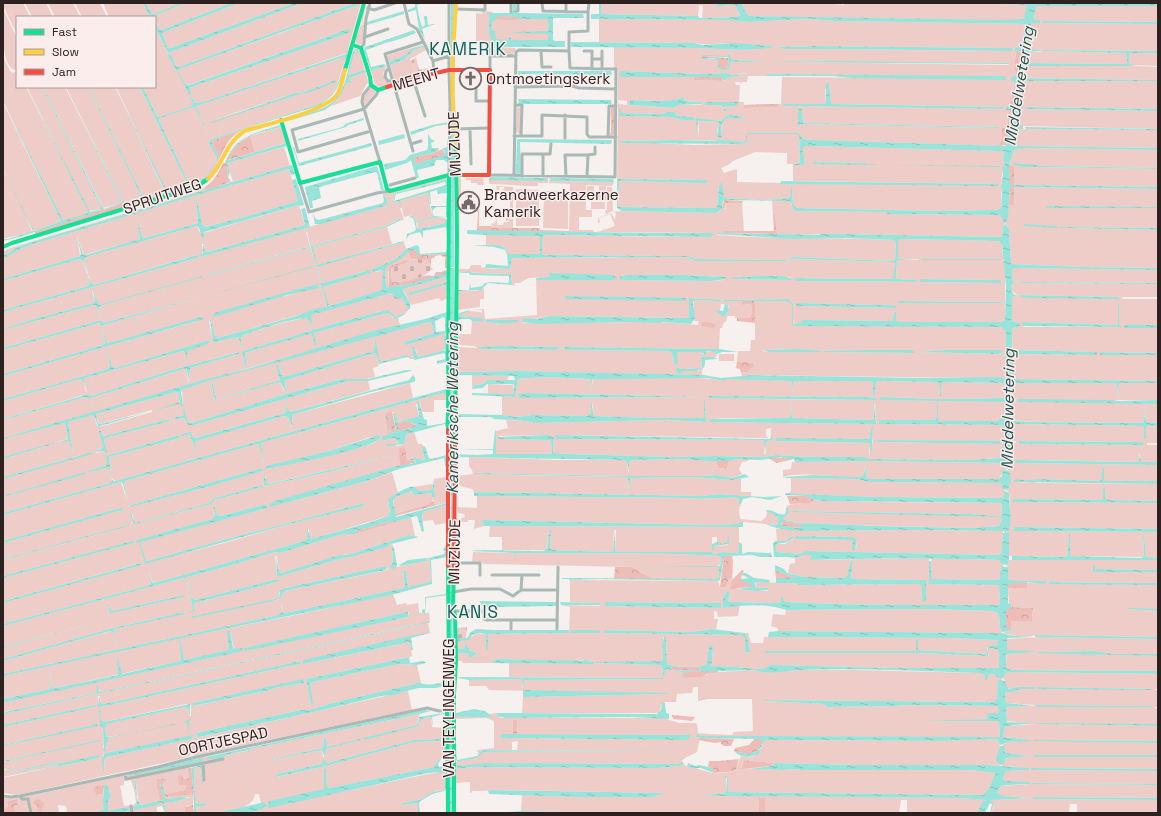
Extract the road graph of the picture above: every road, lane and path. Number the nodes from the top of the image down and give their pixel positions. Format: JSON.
{"nodes":[{"id":1,"x":364,"y":3,"type":"edge"},
{"id":2,"x":370,"y":3,"type":"edge"},
{"id":3,"x":395,"y":3,"type":"edge"},
{"id":4,"x":404,"y":3,"type":"edge"},
{"id":5,"x":449,"y":3,"type":"edge"},
{"id":6,"x":456,"y":3,"type":"edge"},
{"id":7,"x":485,"y":3,"type":"edge"},
{"id":8,"x":512,"y":3,"type":"edge"},
{"id":9,"x":518,"y":3,"type":"edge"},
{"id":10,"x":542,"y":3,"type":"edge"},
{"id":11,"x":566,"y":3,"type":"edge"},
{"id":12,"x":589,"y":3,"type":"edge"},
{"id":13,"x":368,"y":8,"type":"junction"},
{"id":14,"x":456,"y":9,"type":"junction"},
{"id":15,"x":511,"y":12,"type":"dead end"},
{"id":16,"x":518,"y":12,"type":"dead end"},
{"id":17,"x":566,"y":12,"type":"junction"},
{"id":18,"x":588,"y":12,"type":"junction"},
{"id":19,"x":388,"y":29,"type":"dead end"},
{"id":20,"x":365,"y":37,"type":"junction"},
{"id":21,"x":423,"y":42,"type":"junction"},
{"id":22,"x":490,"y":43,"type":"dead end"},
{"id":23,"x":352,"y":45,"type":"junction"},
{"id":24,"x":361,"y":48,"type":"junction"},
{"id":25,"x":541,"y":51,"type":"junction"},
{"id":26,"x":568,"y":51,"type":"junction"},
{"id":27,"x":584,"y":51,"type":"dead end"},
{"id":28,"x":602,"y":51,"type":"dead end"},
{"id":29,"x":449,"y":56,"type":"junction"},
{"id":30,"x":490,"y":56,"type":"junction"},
{"id":31,"x":515,"y":56,"type":"junction"},
{"id":32,"x":592,"y":59,"type":"junction"},
{"id":33,"x":602,"y":59,"type":"junction"},
{"id":34,"x":433,"y":61,"type":"junction"},
{"id":35,"x":551,"y":67,"type":"dead end"},
{"id":36,"x":389,"y":68,"type":"junction"},
{"id":37,"x":451,"y":69,"type":"junction"},
{"id":38,"x":592,"y":69,"type":"junction"},
{"id":39,"x":602,"y":69,"type":"junction"},
{"id":40,"x":476,"y":70,"type":"junction"},
{"id":41,"x":490,"y":70,"type":"junction"},
{"id":42,"x":434,"y":73,"type":"junction"},
{"id":43,"x":413,"y":79,"type":"junction"},
{"id":44,"x":393,"y":83,"type":"junction"},
{"id":45,"x":371,"y":84,"type":"junction"},
{"id":46,"x":515,"y":87,"type":"junction"},
{"id":47,"x":616,"y":89,"type":"junction"},
{"id":48,"x":378,"y":90,"type":"junction"},
{"id":49,"x":490,"y":101,"type":"junction"},
{"id":50,"x":515,"y":105,"type":"junction"},
{"id":51,"x":616,"y":106,"type":"junction"},
{"id":52,"x":364,"y":109,"type":"junction"},
{"id":53,"x":565,"y":115,"type":"junction"},
{"id":54,"x":425,"y":116,"type":"dead end"},
{"id":55,"x":281,"y":120,"type":"junction"},
{"id":56,"x":470,"y":128,"type":"junction"},
{"id":57,"x":490,"y":128,"type":"junction"},
{"id":58,"x":456,"y":129,"type":"junction"},
{"id":59,"x":372,"y":131,"type":"junction"},
{"id":60,"x":514,"y":136,"type":"junction"},
{"id":61,"x":521,"y":136,"type":"junction"},
{"id":62,"x":608,"y":137,"type":"junction"},
{"id":63,"x":616,"y":137,"type":"junction"},
{"id":64,"x":565,"y":138,"type":"dead end"},
{"id":65,"x":421,"y":141,"type":"dead end"},
{"id":66,"x":295,"y":142,"type":"junction"},
{"id":67,"x":288,"y":144,"type":"junction"},
{"id":68,"x":411,"y":144,"type":"junction"},
{"id":69,"x":550,"y":144,"type":"dead end"},
{"id":70,"x":594,"y":147,"type":"dead end"},
{"id":71,"x":413,"y":152,"type":"dead end"},
{"id":72,"x":543,"y":154,"type":"junction"},
{"id":73,"x":588,"y":155,"type":"junction"},
{"id":74,"x":380,"y":162,"type":"junction"},
{"id":75,"x":471,"y":164,"type":"dead end"},
{"id":76,"x":449,"y":175,"type":"junction"},
{"id":77,"x":455,"y":175,"type":"junction"},
{"id":78,"x":489,"y":175,"type":"junction"},
{"id":79,"x":514,"y":176,"type":"junction"},
{"id":80,"x":522,"y":176,"type":"junction"},
{"id":81,"x":543,"y":176,"type":"junction"},
{"id":82,"x":566,"y":176,"type":"junction"},
{"id":83,"x":587,"y":176,"type":"junction"},
{"id":84,"x":415,"y":178,"type":"dead end"},
{"id":85,"x":405,"y":181,"type":"junction"},
{"id":86,"x":300,"y":184,"type":"junction"},
{"id":87,"x":390,"y":185,"type":"dead end"},
{"id":88,"x":407,"y":187,"type":"junction"},
{"id":89,"x":390,"y":191,"type":"junction"},
{"id":90,"x":4,"y":245,"type":"edge"},
{"id":91,"x":454,"y":563,"type":"junction"},
{"id":92,"x":558,"y":567,"type":"dead end"},
{"id":93,"x":492,"y":575,"type":"dead end"},
{"id":94,"x":522,"y":575,"type":"junction"},
{"id":95,"x":540,"y":575,"type":"dead end"},
{"id":96,"x":480,"y":576,"type":"dead end"},
{"id":97,"x":521,"y":590,"type":"junction"},
{"id":98,"x":558,"y":590,"type":"junction"},
{"id":99,"x":453,"y":592,"type":"junction"},
{"id":100,"x":453,"y":611,"type":"junction"},
{"id":101,"x":511,"y":620,"type":"junction"},
{"id":102,"x":557,"y":620,"type":"junction"},
{"id":103,"x":451,"y":621,"type":"junction"},
{"id":104,"x":511,"y":629,"type":"dead end"},
{"id":105,"x":557,"y":629,"type":"dead end"},
{"id":106,"x":447,"y":710,"type":"junction"},
{"id":107,"x":204,"y":755,"type":"junction"},
{"id":108,"x":223,"y":759,"type":"dead end"},
{"id":109,"x":204,"y":763,"type":"junction"},
{"id":110,"x":125,"y":774,"type":"junction"},
{"id":111,"x":204,"y":780,"type":"dead end"},
{"id":112,"x":3,"y":796,"type":"edge"},
{"id":113,"x":20,"y":796,"type":"junction"},
{"id":114,"x":131,"y":806,"type":"dead end"},
{"id":115,"x":31,"y":813,"type":"edge"},
{"id":116,"x":132,"y":813,"type":"edge"},
{"id":117,"x":448,"y":813,"type":"edge"},
{"id":118,"x":454,"y":813,"type":"edge"}],
"edges":[{"from":1,"to":23,"type":"street","name":"SPRUITWEG"},
{"from":2,"to":13,"type":"street"},
{"from":3,"to":13,"type":"street"},
{"from":4,"to":21,"type":"street"},
{"from":5,"to":29,"type":"street","name":"VAN TEYLINGENWEG"},
{"from":6,"to":14,"type":"street","name":"MIJZIJDE"},
{"from":7,"to":14,"type":"street"},
{"from":8,"to":15,"type":"street"},
{"from":9,"to":16,"type":"street"},
{"from":10,"to":17,"type":"street"},
{"from":11,"to":17,"type":"street"},
{"from":12,"to":18,"type":"street"},
{"from":13,"to":20,"type":"street"},
{"from":14,"to":37,"type":"street","name":"MIJZIJDE"},
{"from":17,"to":18,"type":"street"},
{"from":18,"to":26,"type":"street"},
{"from":19,"to":20,"type":"street"},
{"from":20,"to":24,"type":"street"},
{"from":21,"to":34,"type":"street"},
{"from":21,"to":36,"type":"street"},
{"from":22,"to":30,"type":"street"},
{"from":23,"to":24,"type":"street"},
{"from":23,"to":55,"type":"street","name":"SPRUITWEG"},
{"from":24,"to":45,"type":"street"},
{"from":25,"to":26,"type":"street"},
{"from":25,"to":31,"type":"street"},
{"from":25,"to":35,"type":"street"},
{"from":26,"to":38,"type":"street"},
{"from":27,"to":32,"type":"street"},
{"from":28,"to":33,"type":"street"},
{"from":29,"to":34,"type":"street"},
{"from":29,"to":37,"type":"street","name":"VAN TEYLINGENWEG"},
{"from":30,"to":31,"type":"street"},
{"from":30,"to":41,"type":"street"},
{"from":31,"to":46,"type":"street"},
{"from":32,"to":33,"type":"street"},
{"from":32,"to":38,"type":"street"},
{"from":33,"to":39,"type":"street"},
{"from":34,"to":42,"type":"street"},
{"from":36,"to":44,"type":"street"},
{"from":36,"to":44,"type":"street"},
{"from":37,"to":40,"type":"street","name":"MEENT"},
{"from":37,"to":42,"type":"street","name":"MEENT"},
{"from":37,"to":58,"type":"street","name":"MIJZIJDE"},
{"from":37,"to":76,"type":"street","name":"VAN TEYLINGENWEG"},
{"from":38,"to":39,"type":"street"},
{"from":39,"to":47,"type":"street"},
{"from":40,"to":41,"type":"street","name":"MEENT"},
{"from":40,"to":49,"type":"street"},
{"from":41,"to":49,"type":"street"},
{"from":42,"to":43,"type":"street","name":"MEENT"},
{"from":43,"to":44,"type":"street","name":"MEENT"},
{"from":43,"to":54,"type":"street"},
{"from":44,"to":48,"type":"street","name":"MEENT"},
{"from":44,"to":68,"type":"street"},
{"from":45,"to":48,"type":"street"},
{"from":45,"to":52,"type":"street"},
{"from":46,"to":47,"type":"street"},
{"from":46,"to":50,"type":"street"},
{"from":47,"to":51,"type":"street"},
{"from":48,"to":52,"type":"street"},
{"from":49,"to":57,"type":"street"},
{"from":50,"to":60,"type":"street"},
{"from":50,"to":61,"type":"street"},
{"from":51,"to":62,"type":"street"},
{"from":51,"to":63,"type":"street"},
{"from":52,"to":59,"type":"street"},
{"from":52,"to":66,"type":"street"},
{"from":53,"to":61,"type":"street"},
{"from":53,"to":62,"type":"street"},
{"from":53,"to":64,"type":"street"},
{"from":55,"to":67,"type":"street"},
{"from":55,"to":90,"type":"street","name":"SPRUITWEG"},
{"from":56,"to":57,"type":"street"},
{"from":56,"to":58,"type":"street"},
{"from":56,"to":75,"type":"street"},
{"from":57,"to":78,"type":"street"},
{"from":58,"to":77,"type":"street","name":"MIJZIJDE"},
{"from":59,"to":66,"type":"street"},
{"from":59,"to":74,"type":"street"},
{"from":60,"to":61,"type":"street"},
{"from":60,"to":79,"type":"street"},
{"from":62,"to":63,"type":"street"},
{"from":63,"to":83,"type":"street"},
{"from":65,"to":68,"type":"street"},
{"from":66,"to":67,"type":"street"},
{"from":67,"to":86,"type":"street"},
{"from":68,"to":71,"type":"street"},
{"from":69,"to":72,"type":"street"},
{"from":70,"to":73,"type":"street"},
{"from":72,"to":80,"type":"street"},
{"from":72,"to":81,"type":"street"},
{"from":73,"to":82,"type":"street"},
{"from":73,"to":83,"type":"street"},
{"from":74,"to":86,"type":"street"},
{"from":74,"to":89,"type":"street"},
{"from":76,"to":77,"type":"street"},
{"from":76,"to":88,"type":"street"},
{"from":76,"to":103,"type":"street","name":"VAN TEYLINGENWEG"},
{"from":77,"to":78,"type":"street"},
{"from":77,"to":91,"type":"street","name":"MIJZIJDE"},
{"from":78,"to":79,"type":"street"},
{"from":79,"to":80,"type":"street"},
{"from":80,"to":81,"type":"street"},
{"from":81,"to":82,"type":"street"},
{"from":82,"to":83,"type":"street"},
{"from":84,"to":85,"type":"street"},
{"from":85,"to":87,"type":"street"},
{"from":85,"to":88,"type":"street"},
{"from":86,"to":89,"type":"street"},
{"from":88,"to":89,"type":"street"},
{"from":91,"to":96,"type":"street"},
{"from":91,"to":99,"type":"street","name":"MIJZIJDE"},
{"from":92,"to":98,"type":"street"},
{"from":93,"to":94,"type":"street"},
{"from":94,"to":95,"type":"street"},
{"from":94,"to":97,"type":"street"},
{"from":97,"to":98,"type":"street"},
{"from":97,"to":99,"type":"street"},
{"from":98,"to":102,"type":"street"},
{"from":99,"to":100,"type":"street","name":"MIJZIJDE"},
{"from":100,"to":101,"type":"street"},
{"from":100,"to":103,"type":"street","name":"MIJZIJDE"},
{"from":101,"to":102,"type":"street"},
{"from":101,"to":104,"type":"street"},
{"from":102,"to":105,"type":"street"},
{"from":103,"to":106,"type":"street","name":"VAN TEYLINGENWEG"},
{"from":103,"to":118,"type":"street","name":"MIJZIJDE"},
{"from":106,"to":107,"type":"street","name":"OORTJESPAD"},
{"from":106,"to":117,"type":"street","name":"VAN TEYLINGENWEG"},
{"from":107,"to":109,"type":"street","name":"OORTJESPAD"},
{"from":107,"to":110,"type":"street","name":"OORTJESPAD"},
{"from":108,"to":109,"type":"street"},
{"from":109,"to":110,"type":"street"},
{"from":109,"to":111,"type":"street","name":"OORTJESPAD"},
{"from":110,"to":113,"type":"street","name":"OORTJESPAD"},
{"from":112,"to":113,"type":"street","name":"OORTJESPAD"},
{"from":113,"to":115,"type":"street"},
{"from":114,"to":116,"type":"street"}]}
